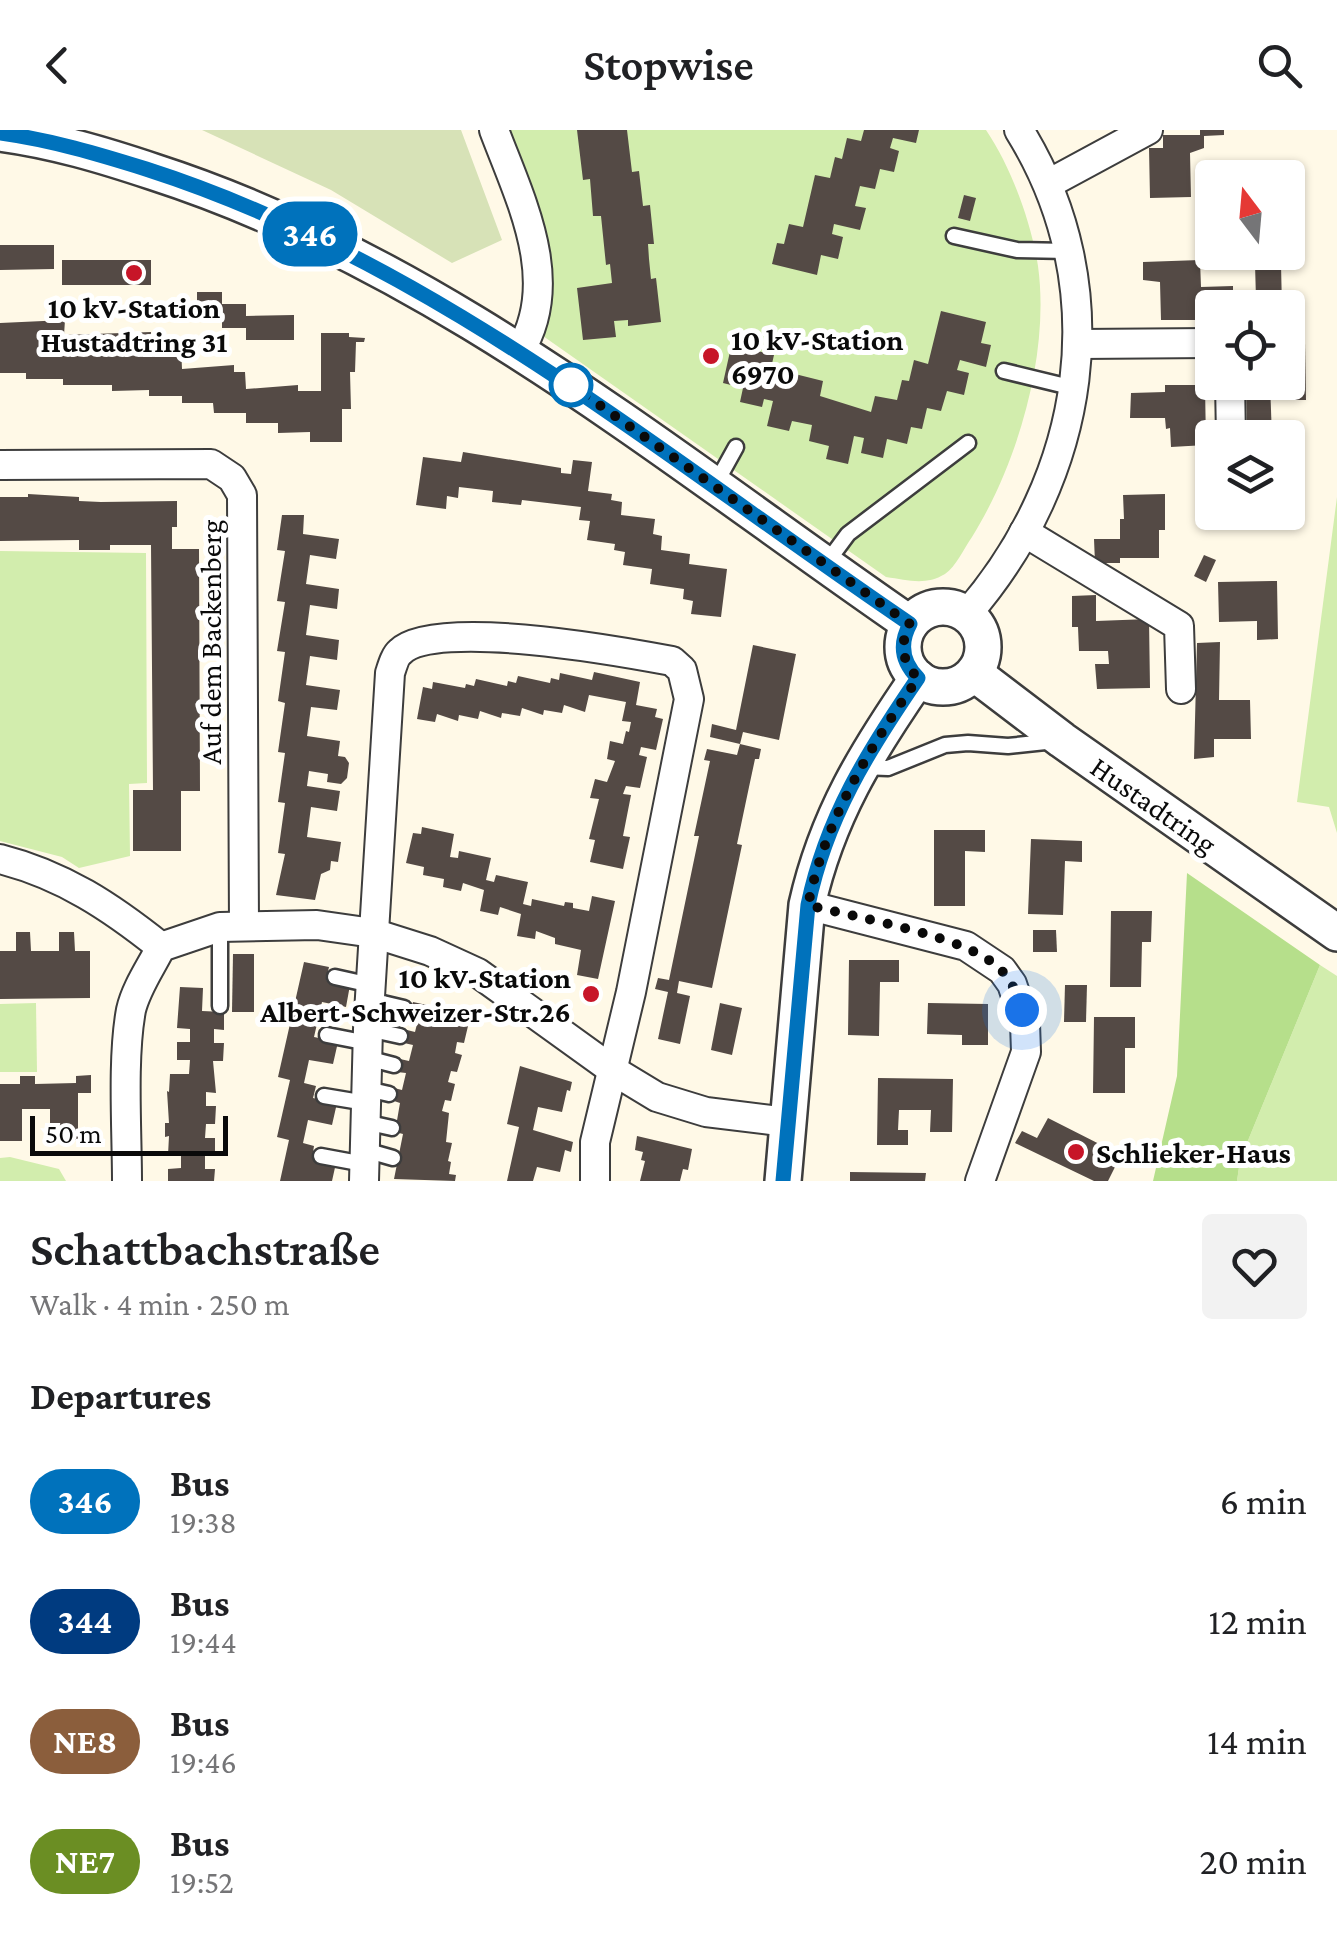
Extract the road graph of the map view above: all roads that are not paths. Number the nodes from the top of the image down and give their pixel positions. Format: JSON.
{"nodes":[{"id":1,"x":494,"y":130,"type":"edge"},
{"id":2,"x":1018,"y":130,"type":"edge"},
{"id":3,"x":1148,"y":130,"type":"edge"},
{"id":4,"x":0,"y":133,"type":"edge"},
{"id":5,"x":1048,"y":184,"type":"junction"},
{"id":6,"x":954,"y":236,"type":"dead end"},
{"id":7,"x":1069,"y":251,"type":"junction"},
{"id":8,"x":1195,"y":343,"type":"edge"},
{"id":9,"x":1079,"y":344,"type":"junction"},
{"id":10,"x":520,"y":352,"type":"junction"},
{"id":11,"x":1004,"y":371,"type":"dead end"},
{"id":12,"x":1075,"y":388,"type":"junction"},
{"id":13,"x":968,"y":443,"type":"dead end"},
{"id":14,"x":736,"y":446,"type":"dead end"},
{"id":15,"x":0,"y":465,"type":"edge"},
{"id":16,"x":715,"y":486,"type":"junction"},
{"id":17,"x":1024,"y":532,"type":"junction"},
{"id":18,"x":825,"y":566,"type":"junction"},
{"id":19,"x":967,"y":614,"type":"junction"},
{"id":20,"x":910,"y":624,"type":"junction"},
{"id":21,"x":974,"y":673,"type":"junction"},
{"id":22,"x":918,"y":678,"type":"junction"},
{"id":23,"x":1180,"y":689,"type":"dead end"},
{"id":24,"x":1062,"y":740,"type":"junction"},
{"id":25,"x":861,"y":766,"type":"junction"},
{"id":26,"x":0,"y":859,"type":"edge"},
{"id":27,"x":808,"y":905,"type":"junction"},
{"id":28,"x":232,"y":926,"type":"junction"},
{"id":29,"x":373,"y":933,"type":"junction"},
{"id":30,"x":1337,"y":933,"type":"edge"},
{"id":31,"x":161,"y":947,"type":"junction"},
{"id":32,"x":335,"y":977,"type":"dead end"},
{"id":33,"x":370,"y":992,"type":"junction"},
{"id":34,"x":220,"y":1006,"type":"dead end"},
{"id":35,"x":404,"y":1008,"type":"dead end"},
{"id":36,"x":327,"y":1035,"type":"dead end"},
{"id":37,"x":400,"y":1036,"type":"dead end"},
{"id":38,"x":374,"y":1049,"type":"junction"},
{"id":39,"x":614,"y":1071,"type":"junction"},
{"id":40,"x":324,"y":1096,"type":"dead end"},
{"id":41,"x":376,"y":1107,"type":"junction"},
{"id":42,"x":787,"y":1122,"type":"junction"},
{"id":43,"x":321,"y":1156,"type":"dead end"},
{"id":44,"x":393,"y":1158,"type":"dead end"},
{"id":45,"x":364,"y":1165,"type":"edge"},
{"id":46,"x":127,"y":1181,"type":"edge"},
{"id":47,"x":595,"y":1181,"type":"edge"},
{"id":48,"x":782,"y":1181,"type":"edge"},
{"id":49,"x":980,"y":1181,"type":"edge"}],
"edges":[{"from":1,"to":10,"type":"street"},
{"from":2,"to":5,"type":"street"},
{"from":3,"to":5,"type":"street"},
{"from":4,"to":10,"type":"street"},
{"from":5,"to":7,"type":"street"},
{"from":6,"to":7,"type":"lane"},
{"from":7,"to":9,"type":"street"},
{"from":8,"to":9,"type":"street"},
{"from":9,"to":12,"type":"street"},
{"from":10,"to":16,"type":"street"},
{"from":11,"to":12,"type":"lane"},
{"from":12,"to":17,"type":"street"},
{"from":13,"to":18,"type":"lane"},
{"from":14,"to":16,"type":"lane"},
{"from":15,"to":28,"type":"street","name":"Auf dem Backenberg"},
{"from":16,"to":18,"type":"street"},
{"from":17,"to":19,"type":"street"},
{"from":17,"to":23,"type":"street"},
{"from":18,"to":20,"type":"street"},
{"from":19,"to":20,"type":"street"},
{"from":19,"to":21,"type":"street"},
{"from":20,"to":22,"type":"street"},
{"from":21,"to":22,"type":"street"},
{"from":21,"to":24,"type":"street","name":"Hustadtring"},
{"from":22,"to":25,"type":"street"},
{"from":24,"to":25,"type":"lane"},
{"from":24,"to":30,"type":"street","name":"Hustadtring"},
{"from":25,"to":27,"type":"street"},
{"from":26,"to":31,"type":"street"},
{"from":27,"to":42,"type":"street"},
{"from":27,"to":49,"type":"street"},
{"from":28,"to":29,"type":"street"},
{"from":28,"to":31,"type":"street"},
{"from":28,"to":34,"type":"lane"},
{"from":29,"to":33,"type":"street"},
{"from":29,"to":39,"type":"street"},
{"from":29,"to":39,"type":"street"},
{"from":31,"to":46,"type":"street"},
{"from":32,"to":33,"type":"lane"},
{"from":33,"to":35,"type":"lane"},
{"from":33,"to":38,"type":"street"},
{"from":36,"to":38,"type":"lane"},
{"from":37,"to":38,"type":"lane"},
{"from":38,"to":41,"type":"street"},
{"from":39,"to":42,"type":"street"},
{"from":39,"to":47,"type":"street"},
{"from":40,"to":41,"type":"lane"},
{"from":41,"to":45,"type":"street"},
{"from":42,"to":48,"type":"street"},
{"from":43,"to":45,"type":"lane"},
{"from":44,"to":45,"type":"lane"}]}
